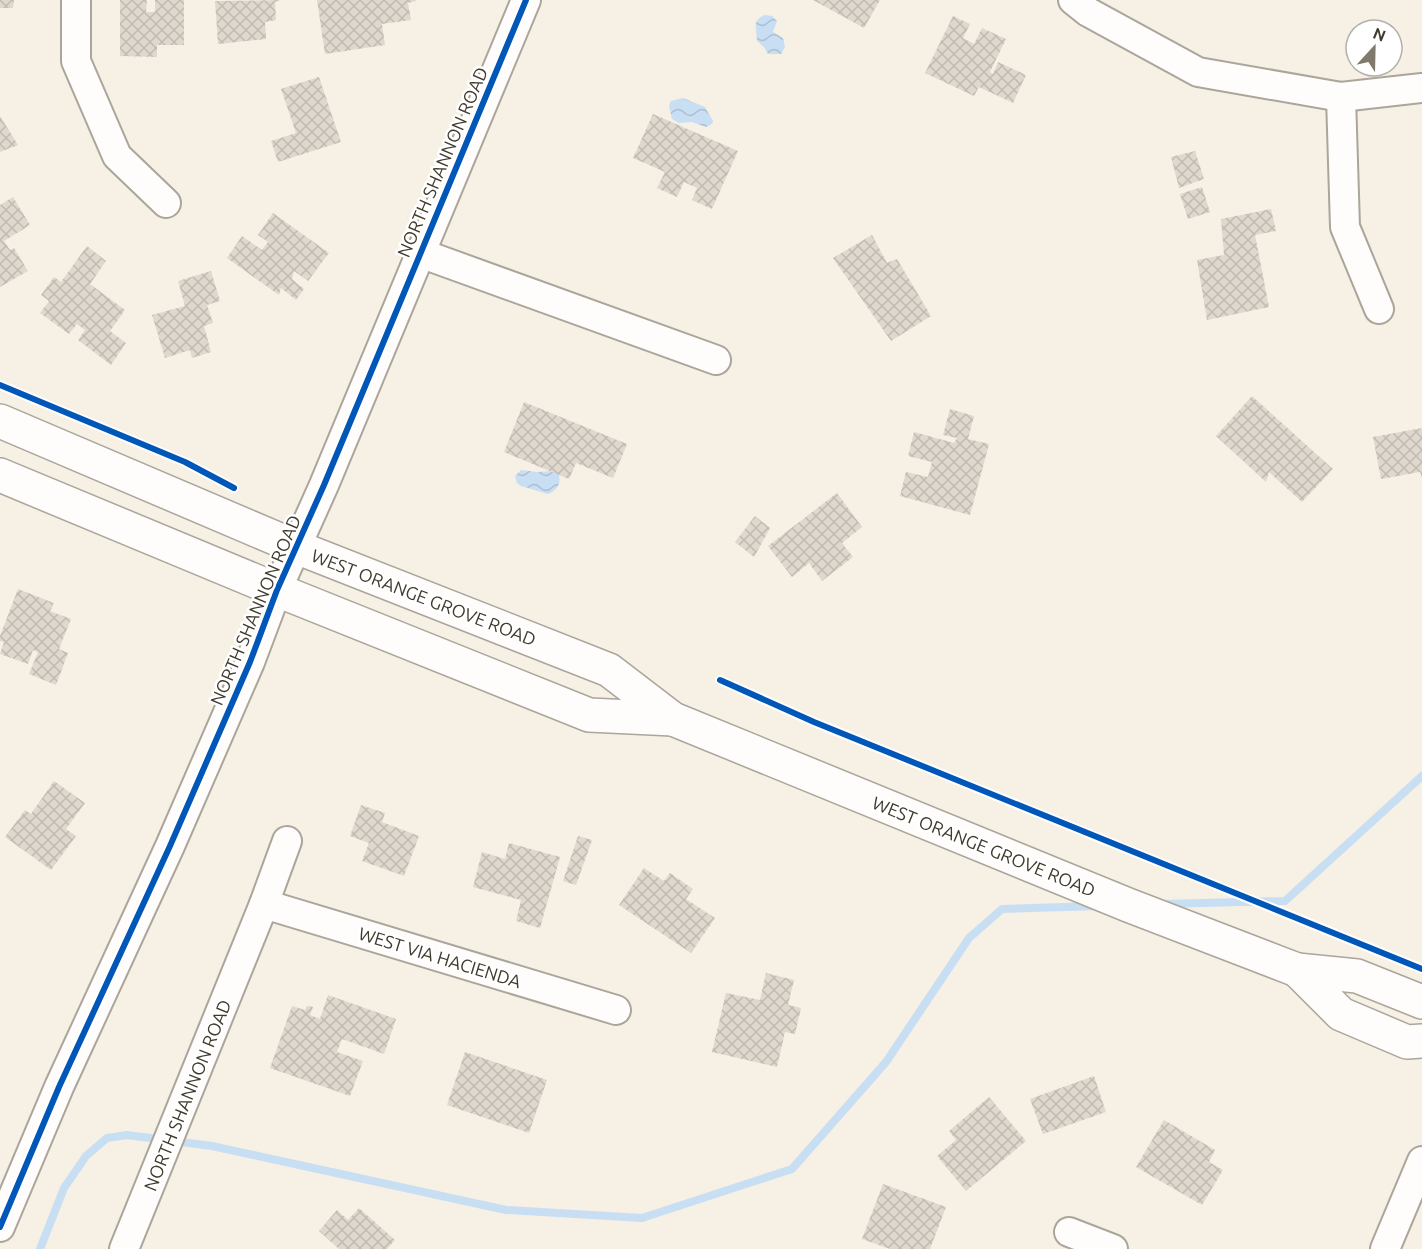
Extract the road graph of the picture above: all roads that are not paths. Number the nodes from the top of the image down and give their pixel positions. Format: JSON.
{"nodes":[{"id":1,"x":76,"y":0,"type":"edge"},
{"id":2,"x":526,"y":0,"type":"edge"},
{"id":3,"x":1073,"y":0,"type":"edge"},
{"id":4,"x":1422,"y":88,"type":"edge"},
{"id":5,"x":1341,"y":97,"type":"junction"},
{"id":6,"x":166,"y":203,"type":"dead end"},
{"id":7,"x":420,"y":253,"type":"junction"},
{"id":8,"x":1379,"y":309,"type":"dead end"},
{"id":9,"x":716,"y":360,"type":"dead end"},
{"id":10,"x":0,"y":421,"type":"edge"},
{"id":11,"x":0,"y":475,"type":"edge"},
{"id":12,"x":296,"y":547,"type":"junction"},
{"id":13,"x":277,"y":590,"type":"junction"},
{"id":14,"x":673,"y":719,"type":"junction"},
{"id":15,"x":287,"y":841,"type":"dead end"},
{"id":16,"x":264,"y":904,"type":"junction"},
{"id":17,"x":1297,"y":970,"type":"junction"},
{"id":18,"x":1422,"y":1002,"type":"edge"},
{"id":19,"x":616,"y":1010,"type":"dead end"},
{"id":20,"x":1422,"y":1041,"type":"edge"},
{"id":21,"x":1422,"y":1161,"type":"edge"},
{"id":22,"x":0,"y":1227,"type":"edge"},
{"id":23,"x":1069,"y":1232,"type":"dead end"},
{"id":24,"x":124,"y":1249,"type":"edge"},
{"id":25,"x":1113,"y":1249,"type":"edge"},
{"id":26,"x":1385,"y":1249,"type":"edge"}],
"edges":[{"from":1,"to":6,"type":"street"},
{"from":2,"to":7,"type":"street","name":"NORTH SHANNON ROAD"},
{"from":3,"to":5,"type":"street"},
{"from":4,"to":5,"type":"street"},
{"from":5,"to":8,"type":"street"},
{"from":7,"to":9,"type":"street","name":"NORTH SHANNON ROAD"},
{"from":7,"to":12,"type":"street","name":"NORTH SHANNON ROAD"},
{"from":10,"to":12,"type":"main road","name":"WEST ORANGE GROVE ROAD"},
{"from":11,"to":13,"type":"main road","name":"WEST ORANGE GROVE ROAD"},
{"from":12,"to":13,"type":"street","name":"NORTH SHANNON ROAD"},
{"from":12,"to":14,"type":"main road","name":"WEST ORANGE GROVE ROAD"},
{"from":13,"to":14,"type":"main road","name":"WEST ORANGE GROVE ROAD"},
{"from":13,"to":22,"type":"street","name":"NORTH SHANNON ROAD"},
{"from":14,"to":17,"type":"main road","name":"WEST ORANGE GROVE ROAD"},
{"from":15,"to":16,"type":"street","name":"NORTH SHANNON ROAD"},
{"from":16,"to":19,"type":"street","name":"WEST VIA HACIENDA"},
{"from":16,"to":24,"type":"street","name":"NORTH SHANNON ROAD"},
{"from":17,"to":18,"type":"main road","name":"WEST ORANGE GROVE ROAD"},
{"from":17,"to":20,"type":"main road","name":"WEST ORANGE GROVE ROAD"},
{"from":21,"to":26,"type":"street"},
{"from":23,"to":25,"type":"street"}]}
